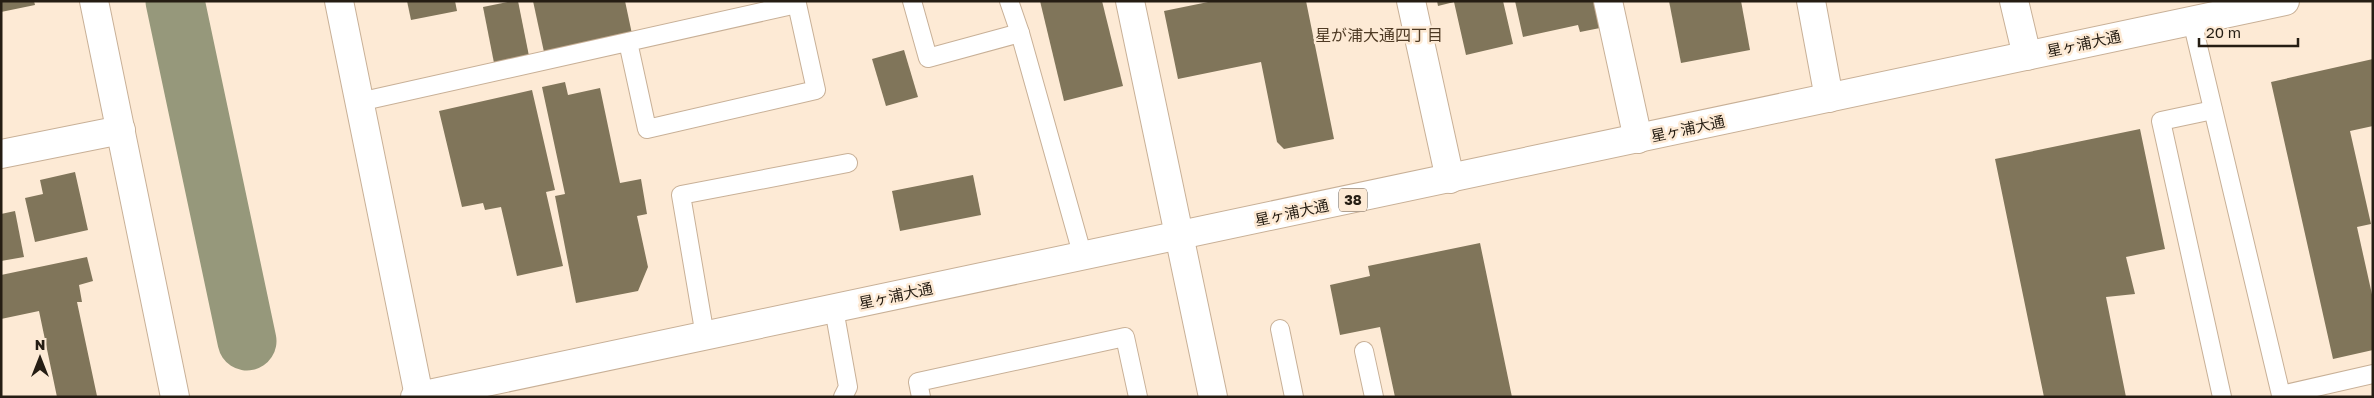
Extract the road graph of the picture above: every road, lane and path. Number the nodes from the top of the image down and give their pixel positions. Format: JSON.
{"nodes":[{"id":1,"x":94,"y":1,"type":"edge"},
{"id":2,"x":339,"y":1,"type":"edge"},
{"id":3,"x":912,"y":1,"type":"edge"},
{"id":4,"x":1009,"y":1,"type":"edge"},
{"id":5,"x":1130,"y":1,"type":"edge"},
{"id":6,"x":1410,"y":1,"type":"edge"},
{"id":7,"x":1608,"y":1,"type":"edge"},
{"id":8,"x":1811,"y":1,"type":"edge"},
{"id":9,"x":2014,"y":1,"type":"edge"},
{"id":10,"x":2285,"y":1,"type":"edge"},
{"id":11,"x":2226,"y":8,"type":"edge"},
{"id":12,"x":2192,"y":21,"type":"junction"},
{"id":13,"x":1020,"y":33,"type":"junction"},
{"id":14,"x":628,"y":42,"type":"junction"},
{"id":15,"x":2027,"y":56,"type":"junction"},
{"id":16,"x":1829,"y":98,"type":"junction"},
{"id":17,"x":359,"y":102,"type":"junction"},
{"id":18,"x":2213,"y":110,"type":"junction"},
{"id":19,"x":121,"y":130,"type":"junction"},
{"id":20,"x":1638,"y":139,"type":"junction"},
{"id":21,"x":1,"y":154,"type":"edge"},
{"id":22,"x":848,"y":163,"type":"dead end"},
{"id":23,"x":1450,"y":179,"type":"junction"},
{"id":24,"x":1180,"y":237,"type":"junction"},
{"id":25,"x":1084,"y":257,"type":"junction"},
{"id":26,"x":834,"y":309,"type":"junction"},
{"id":27,"x":1280,"y":329,"type":"dead end"},
{"id":28,"x":705,"y":336,"type":"junction"},
{"id":29,"x":1364,"y":351,"type":"dead end"},
{"id":30,"x":2373,"y":374,"type":"edge"},
{"id":31,"x":417,"y":396,"type":"edge"},
{"id":32,"x":2278,"y":396,"type":"edge"},
{"id":33,"x":175,"y":397,"type":"edge"},
{"id":34,"x":843,"y":397,"type":"edge"},
{"id":35,"x":921,"y":397,"type":"edge"},
{"id":36,"x":1138,"y":397,"type":"edge"},
{"id":37,"x":1213,"y":397,"type":"edge"},
{"id":38,"x":1294,"y":397,"type":"edge"},
{"id":39,"x":1374,"y":397,"type":"edge"},
{"id":40,"x":2222,"y":397,"type":"edge"}],
"edges":[{"from":1,"to":19,"type":"main road"},
{"from":2,"to":17,"type":"main road"},
{"from":3,"to":13,"type":"lane"},
{"from":4,"to":13,"type":"lane"},
{"from":5,"to":24,"type":"main road"},
{"from":6,"to":23,"type":"main road"},
{"from":7,"to":20,"type":"main road"},
{"from":8,"to":16,"type":"main road"},
{"from":9,"to":15,"type":"main road"},
{"from":10,"to":11,"type":"main road","name":"星ヶ浦大通","number":"38"},
{"from":11,"to":12,"type":"main road","name":"星ヶ浦大通","number":"38"},
{"from":12,"to":15,"type":"main road","name":"星ヶ浦大通","number":"38"},
{"from":12,"to":18,"type":"lane"},
{"from":13,"to":25,"type":"lane"},
{"from":14,"to":14,"type":"lane"},
{"from":14,"to":17,"type":"lane"},
{"from":15,"to":16,"type":"main road","name":"星ヶ浦大通","number":"38"},
{"from":16,"to":20,"type":"main road","name":"星ヶ浦大通","number":"38"},
{"from":17,"to":31,"type":"main road"},
{"from":18,"to":32,"type":"lane"},
{"from":18,"to":40,"type":"lane"},
{"from":19,"to":21,"type":"main road"},
{"from":19,"to":33,"type":"main road"},
{"from":20,"to":23,"type":"main road","name":"星ヶ浦大通","number":"38"},
{"from":22,"to":28,"type":"lane"},
{"from":23,"to":24,"type":"main road","name":"星ヶ浦大通","number":"38"},
{"from":24,"to":25,"type":"main road","name":"星ヶ浦大通","number":"38"},
{"from":24,"to":37,"type":"main road"},
{"from":25,"to":26,"type":"main road","name":"星ヶ浦大通","number":"38"},
{"from":26,"to":28,"type":"main road","name":"星ヶ浦大通","number":"38"},
{"from":26,"to":34,"type":"lane"},
{"from":27,"to":38,"type":"lane"},
{"from":28,"to":31,"type":"main road","name":"星ヶ浦大通","number":"38"},
{"from":29,"to":39,"type":"lane"},
{"from":30,"to":32,"type":"lane"},
{"from":35,"to":36,"type":"lane"}]}
